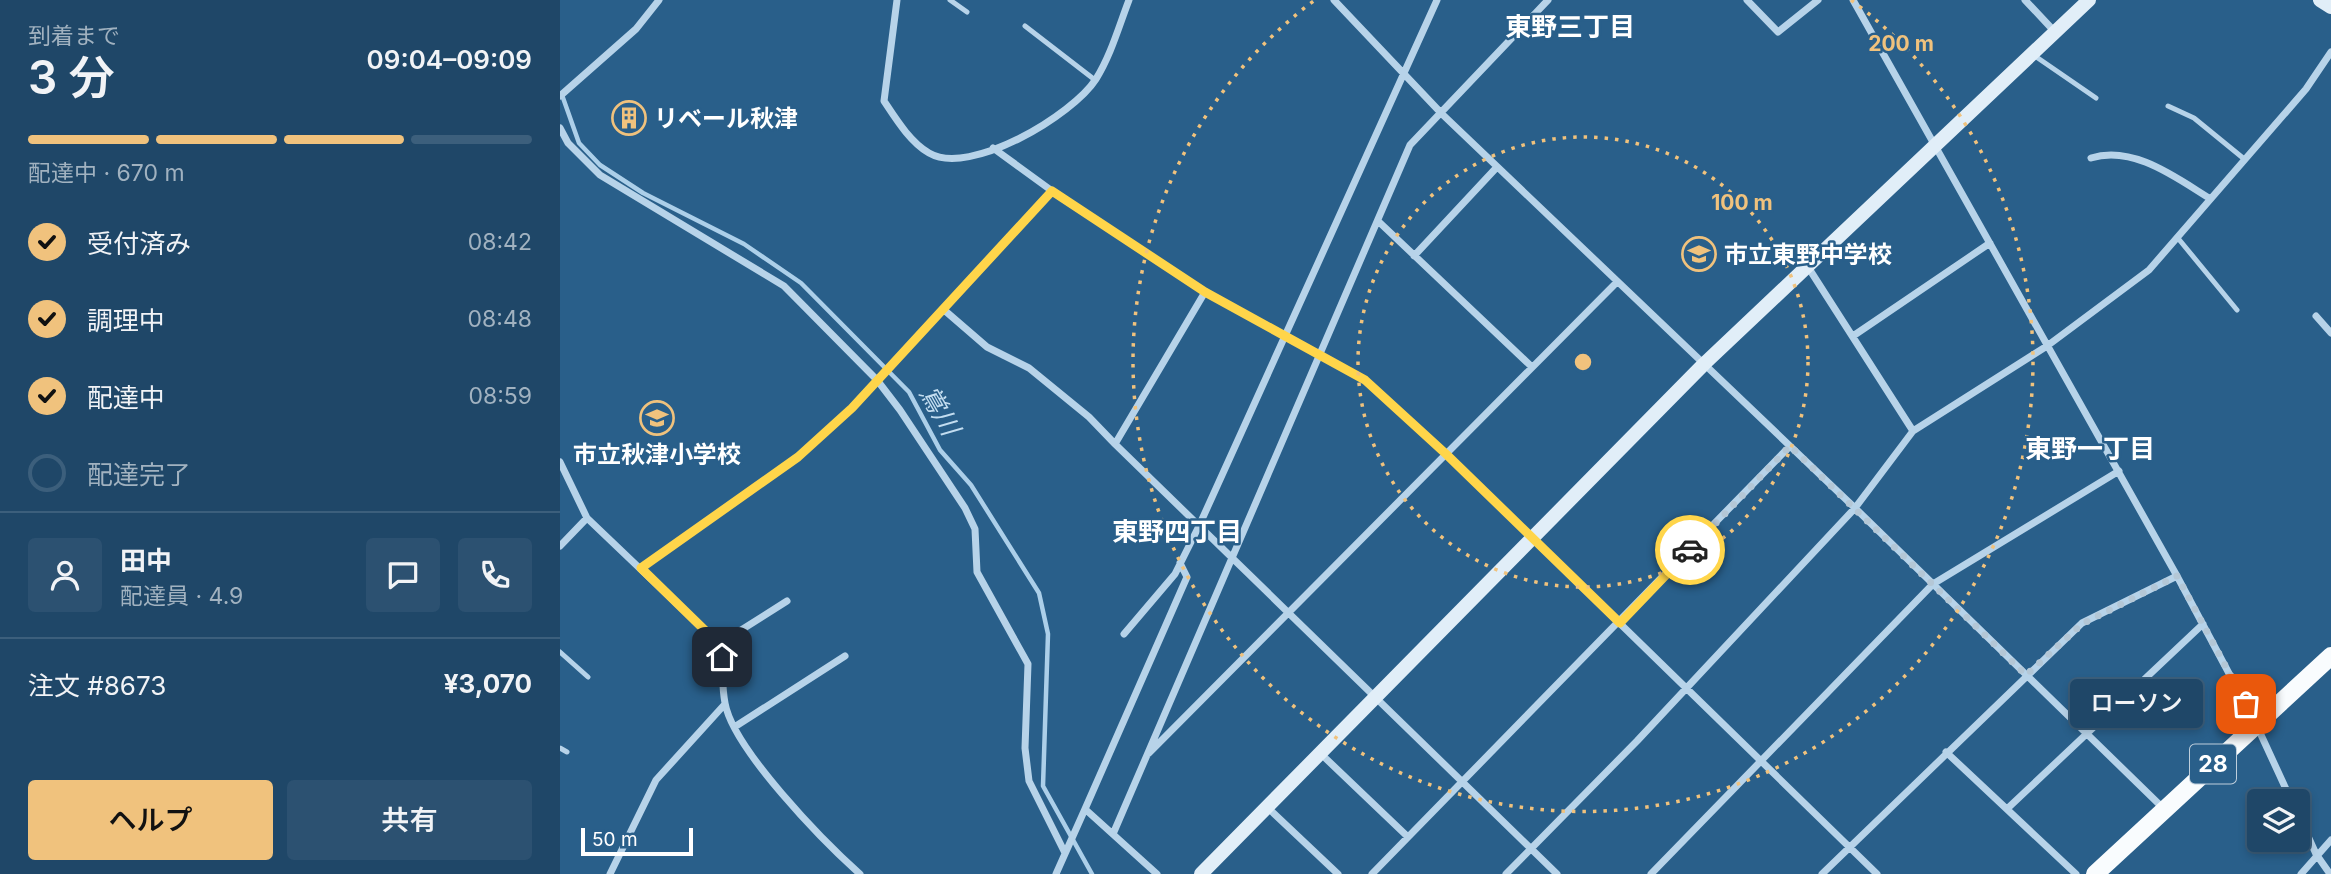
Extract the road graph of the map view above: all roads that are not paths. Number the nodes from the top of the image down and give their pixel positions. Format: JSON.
{"nodes":[{"id":1,"x":659,"y":0,"type":"edge"},
{"id":2,"x":897,"y":0,"type":"edge"},
{"id":3,"x":950,"y":0,"type":"edge"},
{"id":4,"x":1129,"y":0,"type":"edge"},
{"id":5,"x":1334,"y":0,"type":"edge"},
{"id":6,"x":1437,"y":0,"type":"edge"},
{"id":7,"x":1548,"y":0,"type":"edge"},
{"id":8,"x":1747,"y":0,"type":"edge"},
{"id":9,"x":1818,"y":0,"type":"edge"},
{"id":10,"x":1853,"y":0,"type":"edge"},
{"id":11,"x":2025,"y":0,"type":"edge"},
{"id":12,"x":2089,"y":0,"type":"edge"},
{"id":13,"x":2320,"y":0,"type":"edge"},
{"id":14,"x":2331,"y":7,"type":"edge"},
{"id":15,"x":967,"y":12,"type":"dead end"},
{"id":16,"x":1024,"y":26,"type":"dead end"},
{"id":17,"x":2054,"y":32,"type":"junction"},
{"id":18,"x":2331,"y":52,"type":"edge"},
{"id":19,"x":2032,"y":54,"type":"junction"},
{"id":20,"x":1402,"y":74,"type":"junction"},
{"id":21,"x":1095,"y":80,"type":"junction"},
{"id":22,"x":560,"y":96,"type":"edge"},
{"id":23,"x":2096,"y":98,"type":"dead end"},
{"id":24,"x":2168,"y":106,"type":"dead end"},
{"id":25,"x":1442,"y":114,"type":"junction"},
{"id":26,"x":560,"y":128,"type":"edge"},
{"id":27,"x":1935,"y":144,"type":"junction"},
{"id":28,"x":993,"y":148,"type":"junction"},
{"id":29,"x":2091,"y":158,"type":"dead end"},
{"id":30,"x":2243,"y":158,"type":"junction"},
{"id":31,"x":1497,"y":167,"type":"junction"},
{"id":32,"x":1052,"y":191,"type":"junction"},
{"id":33,"x":2209,"y":198,"type":"junction"},
{"id":34,"x":1378,"y":221,"type":"junction"},
{"id":35,"x":2177,"y":237,"type":"junction"},
{"id":36,"x":1990,"y":243,"type":"junction"},
{"id":37,"x":1414,"y":256,"type":"junction"},
{"id":38,"x":1808,"y":268,"type":"junction"},
{"id":39,"x":1617,"y":282,"type":"junction"},
{"id":40,"x":1205,"y":292,"type":"junction"},
{"id":41,"x":943,"y":309,"type":"junction"},
{"id":42,"x":2237,"y":310,"type":"dead end"},
{"id":43,"x":2316,"y":316,"type":"dead end"},
{"id":44,"x":2331,"y":333,"type":"edge"},
{"id":45,"x":1284,"y":336,"type":"junction"},
{"id":46,"x":1853,"y":336,"type":"junction"},
{"id":47,"x":2047,"y":346,"type":"junction"},
{"id":48,"x":1320,"y":356,"type":"junction"},
{"id":49,"x":1703,"y":364,"type":"junction"},
{"id":50,"x":1532,"y":367,"type":"junction"},
{"id":51,"x":879,"y":379,"type":"junction"},
{"id":52,"x":1913,"y":431,"type":"junction"},
{"id":53,"x":1115,"y":444,"type":"junction"},
{"id":54,"x":1790,"y":446,"type":"junction"},
{"id":55,"x":1446,"y":454,"type":"junction"},
{"id":56,"x":560,"y":462,"type":"edge"},
{"id":57,"x":2119,"y":471,"type":"junction"},
{"id":58,"x":1855,"y":508,"type":"junction"},
{"id":59,"x":587,"y":518,"type":"junction"},
{"id":60,"x":1199,"y":526,"type":"junction"},
{"id":61,"x":1533,"y":538,"type":"junction"},
{"id":62,"x":560,"y":546,"type":"edge"},
{"id":63,"x":1232,"y":558,"type":"junction"},
{"id":64,"x":1180,"y":563,"type":"junction"},
{"id":65,"x":641,"y":568,"type":"junction"},
{"id":66,"x":2177,"y":576,"type":"junction"},
{"id":67,"x":1933,"y":584,"type":"junction"},
{"id":68,"x":787,"y":601,"type":"dead end"},
{"id":69,"x":1287,"y":612,"type":"junction"},
{"id":70,"x":1620,"y":623,"type":"junction"},
{"id":71,"x":2203,"y":624,"type":"junction"},
{"id":72,"x":1124,"y":634,"type":"dead end"},
{"id":73,"x":719,"y":644,"type":"junction"},
{"id":74,"x":560,"y":652,"type":"edge"},
{"id":75,"x":845,"y":656,"type":"dead end"},
{"id":76,"x":2331,"y":656,"type":"edge"},
{"id":77,"x":2026,"y":675,"type":"junction"},
{"id":78,"x":588,"y":677,"type":"dead end"},
{"id":79,"x":1687,"y":687,"type":"junction"},
{"id":80,"x":1374,"y":697,"type":"junction"},
{"id":81,"x":725,"y":704,"type":"junction"},
{"id":82,"x":2256,"y":724,"type":"junction"},
{"id":83,"x":736,"y":726,"type":"junction"},
{"id":84,"x":2086,"y":733,"type":"junction"},
{"id":85,"x":560,"y":748,"type":"edge"},
{"id":86,"x":567,"y":752,"type":"dead end"},
{"id":87,"x":1946,"y":752,"type":"junction"},
{"id":88,"x":1320,"y":753,"type":"junction"},
{"id":89,"x":1146,"y":757,"type":"junction"},
{"id":90,"x":1762,"y":761,"type":"junction"},
{"id":91,"x":1462,"y":782,"type":"junction"},
{"id":92,"x":2286,"y":789,"type":"edge"},
{"id":93,"x":1267,"y":807,"type":"junction"},
{"id":94,"x":2008,"y":808,"type":"junction"},
{"id":95,"x":1085,"y":809,"type":"junction"},
{"id":96,"x":2164,"y":809,"type":"junction"},
{"id":97,"x":1113,"y":834,"type":"junction"},
{"id":98,"x":1408,"y":837,"type":"junction"},
{"id":99,"x":2331,"y":840,"type":"edge"},
{"id":100,"x":2310,"y":841,"type":"edge"},
{"id":101,"x":1849,"y":846,"type":"junction"},
{"id":102,"x":1531,"y":848,"type":"junction"},
{"id":103,"x":1065,"y":853,"type":"junction"},
{"id":104,"x":2316,"y":854,"type":"junction"},
{"id":105,"x":610,"y":874,"type":"edge"},
{"id":106,"x":860,"y":874,"type":"edge"},
{"id":107,"x":1056,"y":874,"type":"edge"},
{"id":108,"x":1157,"y":874,"type":"edge"},
{"id":109,"x":1201,"y":874,"type":"edge"},
{"id":110,"x":1338,"y":874,"type":"edge"},
{"id":111,"x":1372,"y":874,"type":"edge"},
{"id":112,"x":1506,"y":874,"type":"edge"},
{"id":113,"x":1557,"y":874,"type":"edge"},
{"id":114,"x":1651,"y":874,"type":"edge"},
{"id":115,"x":1822,"y":874,"type":"edge"},
{"id":116,"x":1877,"y":874,"type":"edge"},
{"id":117,"x":2076,"y":874,"type":"edge"},
{"id":118,"x":2095,"y":874,"type":"edge"},
{"id":119,"x":2301,"y":874,"type":"edge"},
{"id":120,"x":2330,"y":874,"type":"edge"}],
"edges":[{"from":1,"to":22,"type":"street"},
{"from":2,"to":28,"type":"street"},
{"from":3,"to":15,"type":"lane"},
{"from":4,"to":21,"type":"street"},
{"from":5,"to":20,"type":"street"},
{"from":6,"to":20,"type":"street"},
{"from":7,"to":25,"type":"street"},
{"from":8,"to":9,"type":"street"},
{"from":10,"to":27,"type":"street"},
{"from":11,"to":17,"type":"street"},
{"from":12,"to":17,"type":"street"},
{"from":13,"to":14,"type":"street"},
{"from":16,"to":21,"type":"lane"},
{"from":17,"to":19,"type":"street"},
{"from":18,"to":30,"type":"street"},
{"from":19,"to":23,"type":"lane"},
{"from":19,"to":27,"type":"street"},
{"from":20,"to":25,"type":"street"},
{"from":20,"to":45,"type":"street"},
{"from":21,"to":28,"type":"street"},
{"from":24,"to":30,"type":"lane"},
{"from":25,"to":31,"type":"street"},
{"from":25,"to":34,"type":"street"},
{"from":26,"to":51,"type":"street"},
{"from":27,"to":36,"type":"street"},
{"from":27,"to":38,"type":"street"},
{"from":28,"to":32,"type":"street"},
{"from":29,"to":33,"type":"street"},
{"from":30,"to":33,"type":"street"},
{"from":31,"to":37,"type":"street"},
{"from":31,"to":39,"type":"street"},
{"from":32,"to":40,"type":"street"},
{"from":32,"to":41,"type":"street"},
{"from":33,"to":35,"type":"street"},
{"from":34,"to":37,"type":"street"},
{"from":34,"to":48,"type":"street"},
{"from":35,"to":42,"type":"lane"},
{"from":35,"to":47,"type":"street"},
{"from":36,"to":46,"type":"street"},
{"from":36,"to":47,"type":"street"},
{"from":37,"to":50,"type":"street"},
{"from":38,"to":46,"type":"street"},
{"from":38,"to":49,"type":"street"},
{"from":39,"to":49,"type":"street"},
{"from":39,"to":50,"type":"street"},
{"from":40,"to":45,"type":"street"},
{"from":40,"to":53,"type":"street"},
{"from":41,"to":51,"type":"street"},
{"from":41,"to":53,"type":"street"},
{"from":43,"to":44,"type":"street"},
{"from":45,"to":48,"type":"street"},
{"from":45,"to":60,"type":"street"},
{"from":46,"to":52,"type":"street"},
{"from":47,"to":52,"type":"street"},
{"from":47,"to":57,"type":"street"},
{"from":48,"to":55,"type":"street"},
{"from":48,"to":63,"type":"street"},
{"from":49,"to":54,"type":"street"},
{"from":49,"to":61,"type":"street"},
{"from":50,"to":55,"type":"street"},
{"from":51,"to":65,"type":"street"},
{"from":51,"to":103,"type":"street"},
{"from":52,"to":58,"type":"street"},
{"from":53,"to":60,"type":"street"},
{"from":54,"to":58,"type":"street"},
{"from":54,"to":70,"type":"street"},
{"from":55,"to":61,"type":"street"},
{"from":55,"to":69,"type":"street"},
{"from":56,"to":59,"type":"street"},
{"from":57,"to":66,"type":"street"},
{"from":57,"to":67,"type":"street"},
{"from":58,"to":67,"type":"street"},
{"from":58,"to":79,"type":"street"},
{"from":59,"to":62,"type":"street"},
{"from":59,"to":65,"type":"street"},
{"from":60,"to":63,"type":"street"},
{"from":60,"to":64,"type":"street"},
{"from":61,"to":70,"type":"street"},
{"from":61,"to":80,"type":"street"},
{"from":63,"to":69,"type":"street"},
{"from":63,"to":89,"type":"street"},
{"from":64,"to":72,"type":"street"},
{"from":64,"to":95,"type":"street"},
{"from":65,"to":73,"type":"street"},
{"from":66,"to":71,"type":"street"},
{"from":66,"to":77,"type":"street"},
{"from":67,"to":77,"type":"street"},
{"from":67,"to":90,"type":"street"},
{"from":68,"to":73,"type":"street"},
{"from":69,"to":80,"type":"street"},
{"from":69,"to":89,"type":"street"},
{"from":70,"to":79,"type":"street"},
{"from":70,"to":91,"type":"street"},
{"from":71,"to":82,"type":"street"},
{"from":71,"to":84,"type":"street"},
{"from":73,"to":81,"type":"street"},
{"from":74,"to":78,"type":"lane"},
{"from":75,"to":83,"type":"street"},
{"from":76,"to":82,"type":"main road","number":"28"},
{"from":77,"to":84,"type":"street"},
{"from":77,"to":87,"type":"street"},
{"from":79,"to":90,"type":"street"},
{"from":79,"to":102,"type":"street"},
{"from":80,"to":88,"type":"street"},
{"from":80,"to":91,"type":"street"},
{"from":81,"to":83,"type":"street"},
{"from":81,"to":105,"type":"street"},
{"from":82,"to":92,"type":"street"},
{"from":82,"to":96,"type":"main road","number":"28"},
{"from":83,"to":106,"type":"street"},
{"from":84,"to":94,"type":"street"},
{"from":84,"to":96,"type":"street"},
{"from":85,"to":86,"type":"lane"},
{"from":87,"to":94,"type":"street"},
{"from":87,"to":101,"type":"street"},
{"from":88,"to":93,"type":"street"},
{"from":88,"to":98,"type":"street"},
{"from":89,"to":97,"type":"street"},
{"from":90,"to":101,"type":"street"},
{"from":90,"to":114,"type":"street"},
{"from":91,"to":98,"type":"street"},
{"from":91,"to":102,"type":"street"},
{"from":93,"to":109,"type":"street"},
{"from":93,"to":110,"type":"street"},
{"from":94,"to":117,"type":"street"},
{"from":95,"to":97,"type":"street"},
{"from":95,"to":103,"type":"street"},
{"from":96,"to":118,"type":"main road","number":"28"},
{"from":97,"to":108,"type":"street"},
{"from":98,"to":111,"type":"street"},
{"from":99,"to":104,"type":"street"},
{"from":100,"to":104,"type":"street"},
{"from":101,"to":115,"type":"street"},
{"from":101,"to":116,"type":"street"},
{"from":102,"to":112,"type":"street"},
{"from":102,"to":113,"type":"street"},
{"from":103,"to":107,"type":"street"},
{"from":104,"to":119,"type":"street"},
{"from":104,"to":120,"type":"street"}]}
